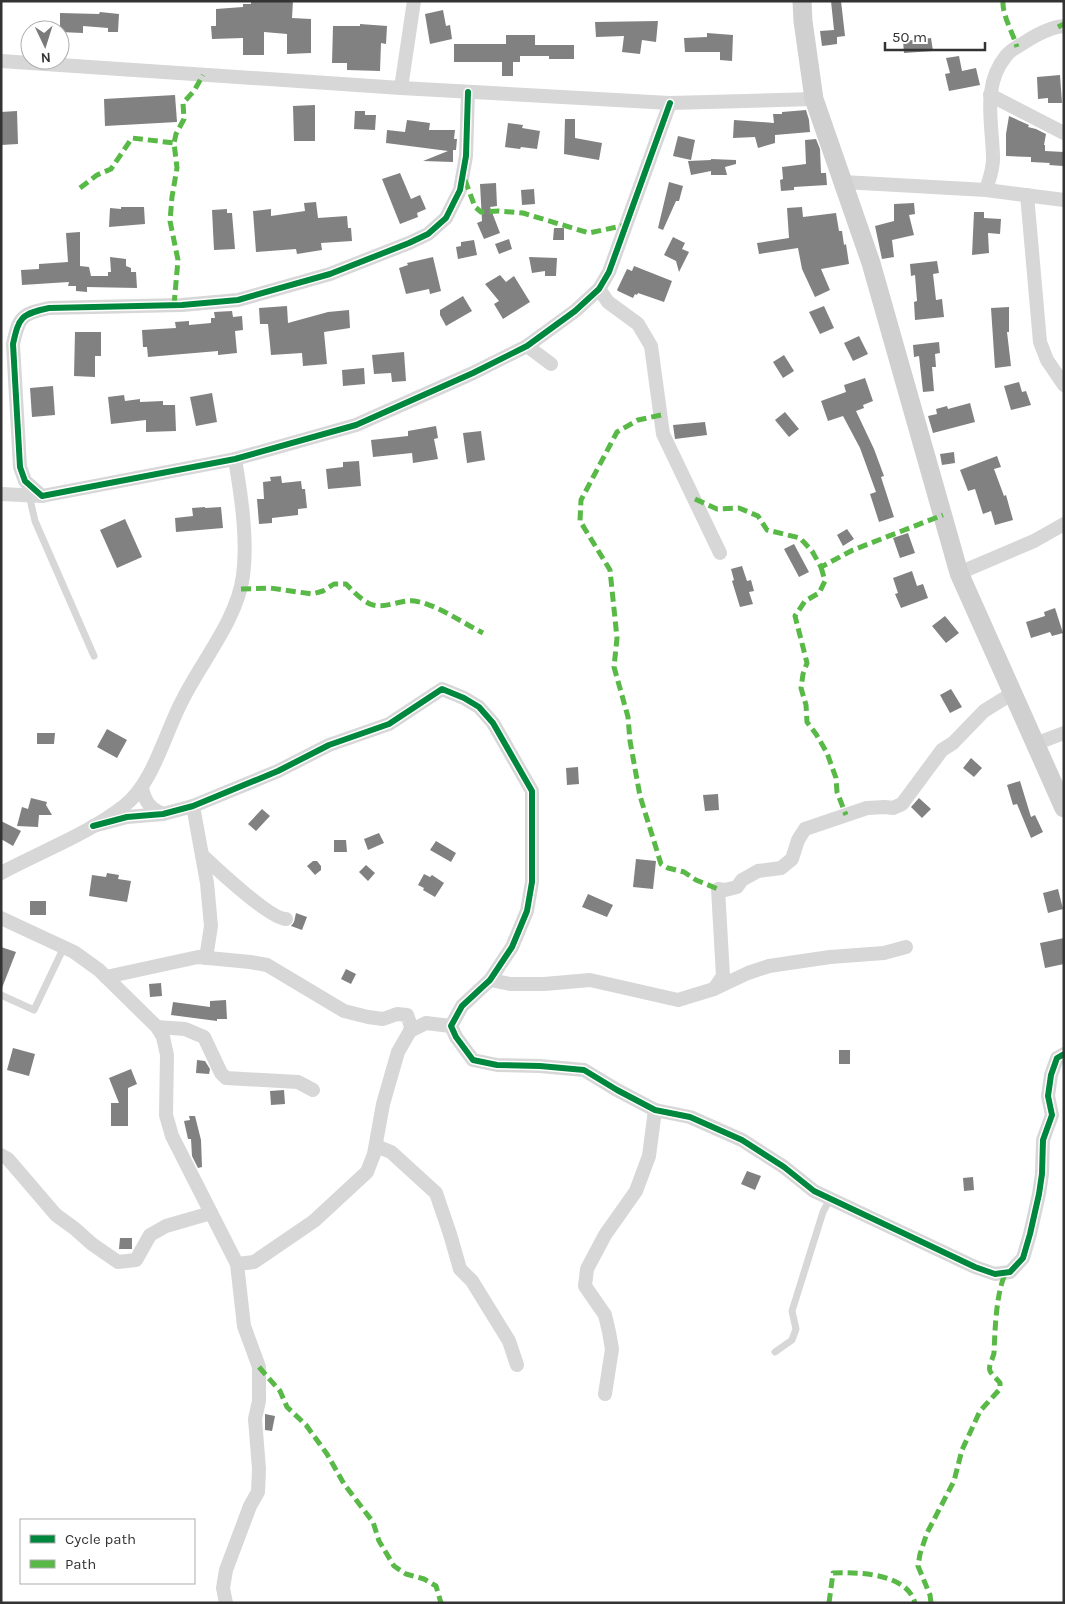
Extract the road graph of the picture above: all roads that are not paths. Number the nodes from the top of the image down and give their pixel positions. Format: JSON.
{"nodes":[{"id":1,"x":414,"y":1,"type":"edge"},
{"id":2,"x":802,"y":1,"type":"edge"},
{"id":3,"x":1064,"y":26,"type":"edge"},
{"id":4,"x":1,"y":61,"type":"edge"},
{"id":5,"x":401,"y":88,"type":"junction"},
{"id":6,"x":468,"y":92,"type":"junction"},
{"id":7,"x":990,"y":95,"type":"junction"},
{"id":8,"x":814,"y":99,"type":"junction"},
{"id":9,"x":670,"y":103,"type":"junction"},
{"id":10,"x":1064,"y":133,"type":"edge"},
{"id":11,"x":843,"y":182,"type":"junction"},
{"id":12,"x":986,"y":190,"type":"junction"},
{"id":13,"x":1027,"y":195,"type":"junction"},
{"id":14,"x":1064,"y":200,"type":"edge"},
{"id":15,"x":599,"y":289,"type":"junction"},
{"id":16,"x":527,"y":346,"type":"junction"},
{"id":17,"x":551,"y":364,"type":"dead end"},
{"id":18,"x":1064,"y":385,"type":"edge"},
{"id":19,"x":235,"y":459,"type":"junction"},
{"id":20,"x":1,"y":494,"type":"edge"},
{"id":21,"x":36,"y":496,"type":"junction"},
{"id":22,"x":1064,"y":524,"type":"edge"},
{"id":23,"x":720,"y":553,"type":"dead end"},
{"id":24,"x":959,"y":573,"type":"junction"},
{"id":25,"x":94,"y":656,"type":"dead end"},
{"id":26,"x":1013,"y":693,"type":"junction"},
{"id":27,"x":1064,"y":733,"type":"edge"},
{"id":28,"x":1035,"y":744,"type":"junction"},
{"id":29,"x":142,"y":788,"type":"junction"},
{"id":30,"x":192,"y":806,"type":"junction"},
{"id":31,"x":1064,"y":808,"type":"edge"},
{"id":32,"x":163,"y":814,"type":"junction"},
{"id":33,"x":93,"y":826,"type":"junction"},
{"id":34,"x":202,"y":855,"type":"junction"},
{"id":35,"x":1,"y":873,"type":"edge"},
{"id":36,"x":1,"y":918,"type":"edge"},
{"id":37,"x":286,"y":919,"type":"dead end"},
{"id":38,"x":64,"y":947,"type":"junction"},
{"id":39,"x":906,"y":947,"type":"dead end"},
{"id":40,"x":206,"y":958,"type":"junction"},
{"id":41,"x":106,"y":977,"type":"junction"},
{"id":42,"x":490,"y":980,"type":"junction"},
{"id":43,"x":714,"y":989,"type":"junction"},
{"id":44,"x":1,"y":995,"type":"edge"},
{"id":45,"x":451,"y":1026,"type":"junction"},
{"id":46,"x":157,"y":1027,"type":"junction"},
{"id":47,"x":410,"y":1031,"type":"junction"},
{"id":48,"x":1064,"y":1054,"type":"edge"},
{"id":49,"x":314,"y":1090,"type":"dead end"},
{"id":50,"x":655,"y":1110,"type":"junction"},
{"id":51,"x":376,"y":1146,"type":"junction"},
{"id":52,"x":1,"y":1154,"type":"edge"},
{"id":53,"x":830,"y":1199,"type":"junction"},
{"id":54,"x":211,"y":1213,"type":"junction"},
{"id":55,"x":236,"y":1264,"type":"junction"},
{"id":56,"x":775,"y":1352,"type":"dead end"},
{"id":57,"x":517,"y":1365,"type":"dead end"},
{"id":58,"x":605,"y":1394,"type":"dead end"},
{"id":59,"x":226,"y":1603,"type":"edge"}],
"edges":[{"from":1,"to":5,"type":"street"},
{"from":2,"to":8,"type":"street"},
{"from":3,"to":7,"type":"street"},
{"from":4,"to":5,"type":"street"},
{"from":5,"to":6,"type":"street"},
{"from":6,"to":9,"type":"street"},
{"from":6,"to":21,"type":"street"},
{"from":7,"to":10,"type":"street"},
{"from":7,"to":12,"type":"street"},
{"from":8,"to":9,"type":"street"},
{"from":8,"to":11,"type":"street"},
{"from":9,"to":15,"type":"street"},
{"from":11,"to":12,"type":"street"},
{"from":11,"to":24,"type":"street"},
{"from":12,"to":13,"type":"street"},
{"from":13,"to":14,"type":"street"},
{"from":13,"to":18,"type":"street"},
{"from":15,"to":16,"type":"street"},
{"from":15,"to":23,"type":"street"},
{"from":16,"to":17,"type":"street"},
{"from":16,"to":19,"type":"street"},
{"from":19,"to":21,"type":"street"},
{"from":19,"to":29,"type":"street"},
{"from":20,"to":21,"type":"street"},
{"from":21,"to":25,"type":"lane"},
{"from":22,"to":24,"type":"street"},
{"from":24,"to":26,"type":"street"},
{"from":26,"to":28,"type":"street"},
{"from":26,"to":43,"type":"street"},
{"from":27,"to":28,"type":"street"},
{"from":28,"to":31,"type":"street"},
{"from":29,"to":32,"type":"street"},
{"from":29,"to":33,"type":"street"},
{"from":30,"to":32,"type":"street"},
{"from":30,"to":34,"type":"street"},
{"from":30,"to":42,"type":"street"},
{"from":32,"to":33,"type":"street"},
{"from":33,"to":35,"type":"street"},
{"from":34,"to":37,"type":"street"},
{"from":34,"to":40,"type":"street"},
{"from":36,"to":38,"type":"street"},
{"from":38,"to":41,"type":"street"},
{"from":38,"to":44,"type":"lane"},
{"from":39,"to":43,"type":"street"},
{"from":40,"to":41,"type":"street"},
{"from":40,"to":47,"type":"street"},
{"from":41,"to":46,"type":"street"},
{"from":42,"to":43,"type":"street"},
{"from":42,"to":45,"type":"street"},
{"from":45,"to":47,"type":"street"},
{"from":45,"to":50,"type":"street"},
{"from":46,"to":49,"type":"street"},
{"from":46,"to":54,"type":"street"},
{"from":47,"to":51,"type":"street"},
{"from":48,"to":53,"type":"street"},
{"from":50,"to":53,"type":"street"},
{"from":50,"to":58,"type":"street"},
{"from":51,"to":55,"type":"street"},
{"from":51,"to":57,"type":"street"},
{"from":52,"to":54,"type":"street"},
{"from":53,"to":56,"type":"lane"},
{"from":54,"to":55,"type":"street"},
{"from":55,"to":59,"type":"street"}]}
